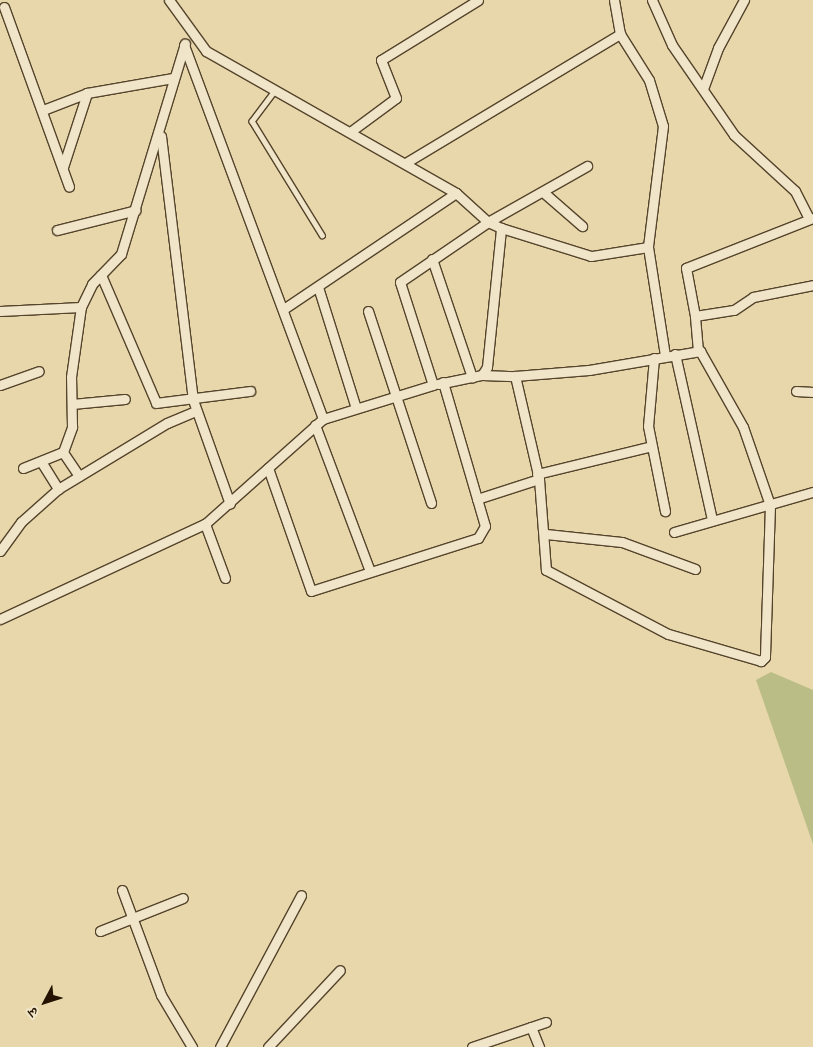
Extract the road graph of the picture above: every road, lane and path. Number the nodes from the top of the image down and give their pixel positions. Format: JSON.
{"nodes":[{"id":1,"x":169,"y":0,"type":"edge"},
{"id":2,"x":478,"y":0,"type":"edge"},
{"id":3,"x":614,"y":0,"type":"edge"},
{"id":4,"x":652,"y":0,"type":"edge"},
{"id":5,"x":744,"y":0,"type":"edge"},
{"id":6,"x":2,"y":5,"type":"edge"},
{"id":7,"x":188,"y":30,"type":"junction"},
{"id":8,"x":620,"y":34,"type":"junction"},
{"id":9,"x":184,"y":45,"type":"junction"},
{"id":10,"x":173,"y":78,"type":"junction"},
{"id":11,"x":703,"y":89,"type":"junction"},
{"id":12,"x":275,"y":91,"type":"junction"},
{"id":13,"x":87,"y":93,"type":"junction"},
{"id":14,"x":43,"y":110,"type":"junction"},
{"id":15,"x":160,"y":130,"type":"junction"},
{"id":16,"x":350,"y":132,"type":"junction"},
{"id":17,"x":408,"y":162,"type":"junction"},
{"id":18,"x":587,"y":166,"type":"dead end"},
{"id":19,"x":63,"y":167,"type":"junction"},
{"id":20,"x":69,"y":187,"type":"dead end"},
{"id":21,"x":543,"y":192,"type":"junction"},
{"id":22,"x":456,"y":193,"type":"junction"},
{"id":23,"x":136,"y":210,"type":"junction"},
{"id":24,"x":811,"y":219,"type":"edge"},
{"id":25,"x":488,"y":222,"type":"junction"},
{"id":26,"x":582,"y":226,"type":"dead end"},
{"id":27,"x":501,"y":228,"type":"junction"},
{"id":28,"x":57,"y":230,"type":"dead end"},
{"id":29,"x":322,"y":235,"type":"dead end"},
{"id":30,"x":648,"y":247,"type":"junction"},
{"id":31,"x":432,"y":259,"type":"junction"},
{"id":32,"x":101,"y":275,"type":"junction"},
{"id":33,"x":813,"y":285,"type":"edge"},
{"id":34,"x":318,"y":287,"type":"junction"},
{"id":35,"x":81,"y":307,"type":"junction"},
{"id":36,"x":285,"y":308,"type":"junction"},
{"id":37,"x":0,"y":311,"type":"edge"},
{"id":38,"x":368,"y":311,"type":"dead end"},
{"id":39,"x":695,"y":316,"type":"junction"},
{"id":40,"x":698,"y":351,"type":"junction"},
{"id":41,"x":675,"y":354,"type":"junction"},
{"id":42,"x":665,"y":356,"type":"junction"},
{"id":43,"x":654,"y":358,"type":"junction"},
{"id":44,"x":39,"y":371,"type":"dead end"},
{"id":45,"x":482,"y":375,"type":"junction"},
{"id":46,"x":515,"y":376,"type":"junction"},
{"id":47,"x":472,"y":377,"type":"junction"},
{"id":48,"x":443,"y":382,"type":"junction"},
{"id":49,"x":0,"y":385,"type":"edge"},
{"id":50,"x":433,"y":385,"type":"junction"},
{"id":51,"x":796,"y":390,"type":"dead end"},
{"id":52,"x":250,"y":391,"type":"dead end"},
{"id":53,"x":813,"y":392,"type":"edge"},
{"id":54,"x":394,"y":396,"type":"junction"},
{"id":55,"x":125,"y":399,"type":"dead end"},
{"id":56,"x":192,"y":400,"type":"junction"},
{"id":57,"x":72,"y":404,"type":"junction"},
{"id":58,"x":356,"y":408,"type":"junction"},
{"id":59,"x":195,"y":411,"type":"junction"},
{"id":60,"x":323,"y":419,"type":"junction"},
{"id":61,"x":314,"y":425,"type":"junction"},
{"id":62,"x":652,"y":446,"type":"junction"},
{"id":63,"x":63,"y":452,"type":"junction"},
{"id":64,"x":42,"y":463,"type":"junction"},
{"id":65,"x":24,"y":468,"type":"dead end"},
{"id":66,"x":268,"y":468,"type":"junction"},
{"id":67,"x":79,"y":476,"type":"junction"},
{"id":68,"x":538,"y":477,"type":"junction"},
{"id":69,"x":58,"y":489,"type":"junction"},
{"id":70,"x":813,"y":492,"type":"edge"},
{"id":71,"x":477,"y":499,"type":"junction"},
{"id":72,"x":431,"y":503,"type":"dead end"},
{"id":73,"x":230,"y":504,"type":"junction"},
{"id":74,"x":770,"y":505,"type":"junction"},
{"id":75,"x":665,"y":511,"type":"dead end"},
{"id":76,"x":712,"y":520,"type":"junction"},
{"id":77,"x":205,"y":524,"type":"junction"},
{"id":78,"x":674,"y":532,"type":"dead end"},
{"id":79,"x":546,"y":534,"type":"junction"},
{"id":80,"x":0,"y":551,"type":"edge"},
{"id":81,"x":695,"y":568,"type":"dead end"},
{"id":82,"x":370,"y":572,"type":"junction"},
{"id":83,"x":225,"y":578,"type":"dead end"},
{"id":84,"x":0,"y":619,"type":"edge"},
{"id":85,"x":122,"y":890,"type":"dead end"},
{"id":86,"x":301,"y":895,"type":"dead end"},
{"id":87,"x":184,"y":898,"type":"dead end"},
{"id":88,"x":132,"y":920,"type":"junction"},
{"id":89,"x":100,"y":931,"type":"dead end"},
{"id":90,"x":340,"y":970,"type":"dead end"},
{"id":91,"x":546,"y":1022,"type":"dead end"},
{"id":92,"x":531,"y":1027,"type":"junction"},
{"id":93,"x":192,"y":1047,"type":"edge"},
{"id":94,"x":220,"y":1047,"type":"edge"},
{"id":95,"x":268,"y":1047,"type":"edge"},
{"id":96,"x":472,"y":1047,"type":"edge"},
{"id":97,"x":539,"y":1047,"type":"edge"}],
"edges":[{"from":1,"to":7,"type":"street"},
{"from":2,"to":16,"type":"street"},
{"from":3,"to":8,"type":"street"},
{"from":4,"to":11,"type":"street"},
{"from":5,"to":11,"type":"street"},
{"from":6,"to":14,"type":"street"},
{"from":7,"to":9,"type":"street"},
{"from":7,"to":12,"type":"street"},
{"from":8,"to":17,"type":"street"},
{"from":8,"to":30,"type":"street"},
{"from":9,"to":10,"type":"street"},
{"from":9,"to":36,"type":"street"},
{"from":10,"to":13,"type":"street"},
{"from":10,"to":15,"type":"street"},
{"from":11,"to":24,"type":"street"},
{"from":12,"to":16,"type":"street"},
{"from":12,"to":29,"type":"lane"},
{"from":13,"to":14,"type":"street"},
{"from":13,"to":19,"type":"street"},
{"from":14,"to":19,"type":"street"},
{"from":15,"to":23,"type":"street"},
{"from":15,"to":56,"type":"street"},
{"from":16,"to":17,"type":"street"},
{"from":17,"to":22,"type":"street"},
{"from":18,"to":21,"type":"street"},
{"from":19,"to":20,"type":"street"},
{"from":21,"to":25,"type":"street"},
{"from":21,"to":26,"type":"street"},
{"from":22,"to":25,"type":"street"},
{"from":22,"to":34,"type":"street"},
{"from":23,"to":28,"type":"street"},
{"from":23,"to":32,"type":"street"},
{"from":24,"to":39,"type":"street"},
{"from":25,"to":27,"type":"street"},
{"from":25,"to":31,"type":"street"},
{"from":27,"to":30,"type":"street"},
{"from":27,"to":45,"type":"street"},
{"from":30,"to":42,"type":"street"},
{"from":31,"to":47,"type":"street"},
{"from":31,"to":50,"type":"street"},
{"from":32,"to":35,"type":"street"},
{"from":32,"to":56,"type":"street"},
{"from":33,"to":39,"type":"street"},
{"from":34,"to":36,"type":"street"},
{"from":34,"to":58,"type":"street"},
{"from":35,"to":37,"type":"street"},
{"from":35,"to":57,"type":"street"},
{"from":36,"to":60,"type":"street"},
{"from":38,"to":54,"type":"street"},
{"from":39,"to":40,"type":"street"},
{"from":40,"to":41,"type":"street"},
{"from":40,"to":74,"type":"street"},
{"from":41,"to":42,"type":"street"},
{"from":41,"to":76,"type":"street"},
{"from":42,"to":43,"type":"street"},
{"from":43,"to":46,"type":"street"},
{"from":43,"to":62,"type":"street"},
{"from":44,"to":49,"type":"street"},
{"from":45,"to":46,"type":"street"},
{"from":45,"to":47,"type":"street"},
{"from":46,"to":68,"type":"street"},
{"from":47,"to":48,"type":"street"},
{"from":48,"to":50,"type":"street"},
{"from":48,"to":71,"type":"street"},
{"from":50,"to":54,"type":"street"},
{"from":51,"to":53,"type":"street"},
{"from":52,"to":56,"type":"street"},
{"from":54,"to":58,"type":"street"},
{"from":54,"to":72,"type":"street"},
{"from":55,"to":57,"type":"street"},
{"from":56,"to":59,"type":"street"},
{"from":57,"to":63,"type":"street"},
{"from":58,"to":60,"type":"street"},
{"from":59,"to":67,"type":"street"},
{"from":59,"to":73,"type":"street"},
{"from":60,"to":61,"type":"street"},
{"from":61,"to":66,"type":"street"},
{"from":61,"to":82,"type":"street"},
{"from":62,"to":68,"type":"street"},
{"from":62,"to":75,"type":"street"},
{"from":63,"to":64,"type":"street"},
{"from":63,"to":67,"type":"street"},
{"from":64,"to":65,"type":"street"},
{"from":64,"to":69,"type":"street"},
{"from":66,"to":73,"type":"street"},
{"from":66,"to":82,"type":"street"},
{"from":67,"to":69,"type":"street"},
{"from":68,"to":71,"type":"street"},
{"from":68,"to":79,"type":"street"},
{"from":69,"to":80,"type":"street"},
{"from":70,"to":74,"type":"street"},
{"from":71,"to":82,"type":"street"},
{"from":73,"to":77,"type":"street"},
{"from":74,"to":76,"type":"street"},
{"from":74,"to":79,"type":"street"},
{"from":76,"to":78,"type":"street"},
{"from":77,"to":83,"type":"street"},
{"from":77,"to":84,"type":"street"},
{"from":79,"to":81,"type":"street"},
{"from":85,"to":88,"type":"street"},
{"from":86,"to":94,"type":"street"},
{"from":87,"to":88,"type":"street"},
{"from":88,"to":89,"type":"street"},
{"from":88,"to":93,"type":"street"},
{"from":90,"to":95,"type":"street"},
{"from":91,"to":92,"type":"street"},
{"from":92,"to":96,"type":"street"},
{"from":92,"to":97,"type":"street"}]}
